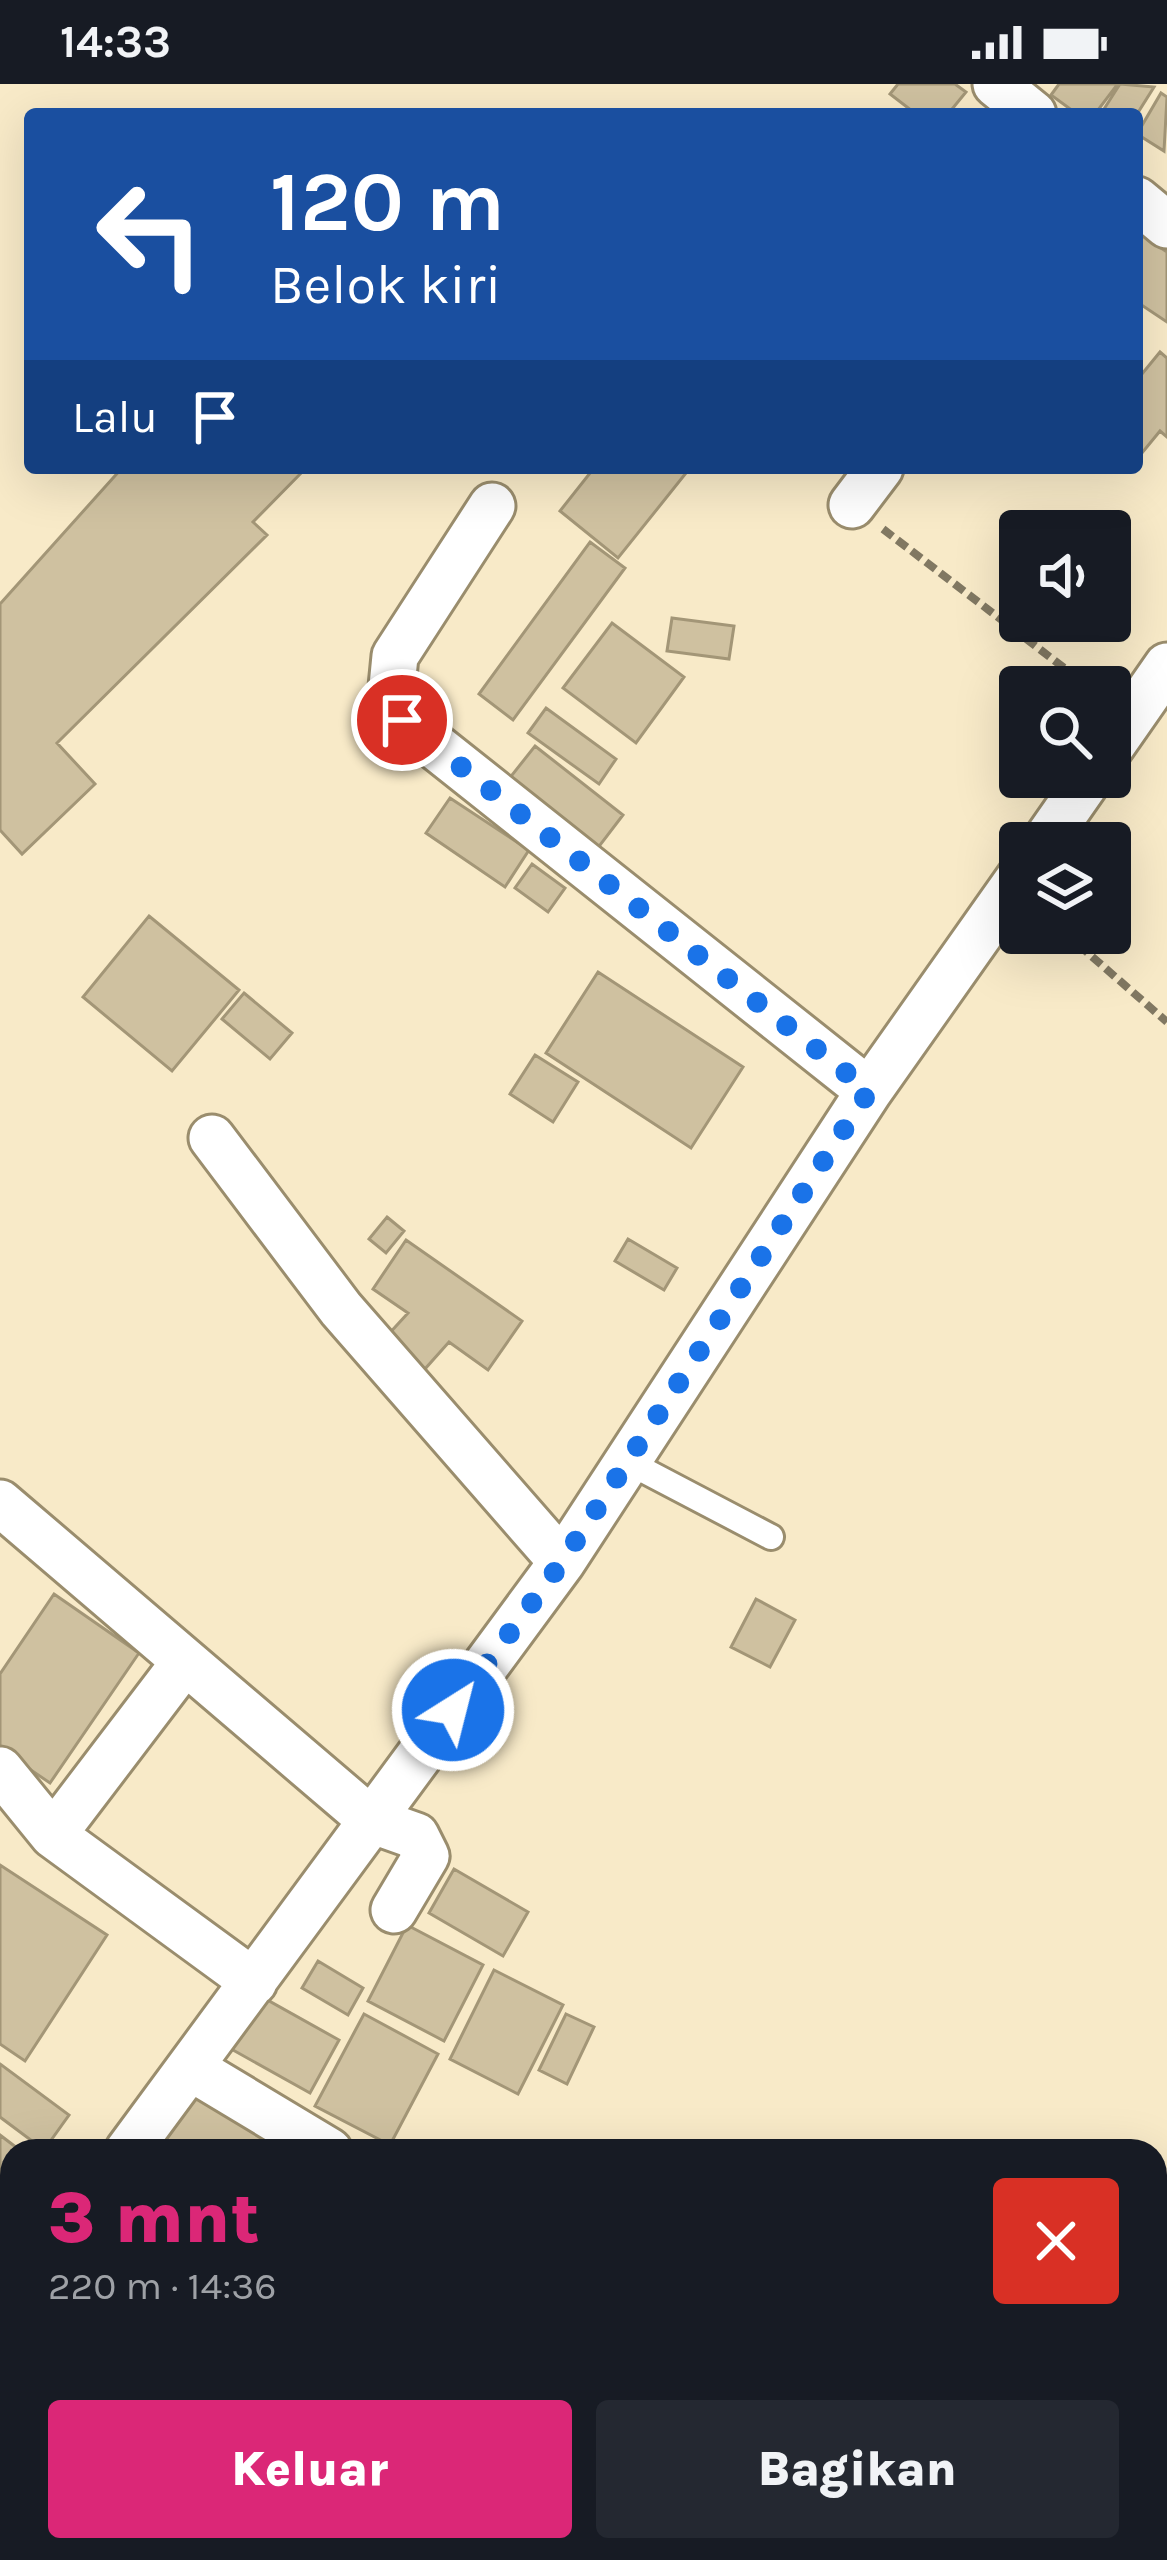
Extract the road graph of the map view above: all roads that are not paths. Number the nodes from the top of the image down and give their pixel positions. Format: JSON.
{"nodes":[{"id":1,"x":1143,"y":205,"type":"edge"},
{"id":2,"x":1167,"y":225,"type":"edge"},
{"id":3,"x":875,"y":474,"type":"edge"},
{"id":4,"x":852,"y":505,"type":"road end"},
{"id":5,"x":492,"y":506,"type":"dead end"},
{"id":6,"x":1167,"y":666,"type":"edge"},
{"id":7,"x":1131,"y":718,"type":"edge"},
{"id":8,"x":999,"y":907,"type":"edge"},
{"id":9,"x":869,"y":1091,"type":"junction"},
{"id":10,"x":212,"y":1138,"type":"dead end"},
{"id":11,"x":628,"y":1462,"type":"junction"},
{"id":12,"x":0,"y":1504,"type":"edge"},
{"id":13,"x":771,"y":1537,"type":"dead end"},
{"id":14,"x":562,"y":1562,"type":"junction"},
{"id":15,"x":183,"y":1664,"type":"junction"},
{"id":16,"x":0,"y":1770,"type":"edge"},
{"id":17,"x":371,"y":1820,"type":"junction"},
{"id":18,"x":53,"y":1835,"type":"junction"},
{"id":19,"x":394,"y":1910,"type":"dead end"},
{"id":20,"x":254,"y":1982,"type":"junction"},
{"id":21,"x":191,"y":2068,"type":"junction"},
{"id":22,"x":137,"y":2139,"type":"edge"},
{"id":23,"x":309,"y":2139,"type":"edge"}],
"edges":[{"from":1,"to":2,"type":"street"},
{"from":3,"to":4,"type":"street"},
{"from":5,"to":9,"type":"street"},
{"from":6,"to":7,"type":"street"},
{"from":8,"to":9,"type":"street"},
{"from":9,"to":11,"type":"street"},
{"from":10,"to":14,"type":"street"},
{"from":11,"to":13,"type":"lane"},
{"from":11,"to":14,"type":"street"},
{"from":12,"to":15,"type":"street"},
{"from":14,"to":17,"type":"street"},
{"from":15,"to":17,"type":"street"},
{"from":15,"to":18,"type":"street"},
{"from":16,"to":18,"type":"street"},
{"from":17,"to":19,"type":"street"},
{"from":17,"to":20,"type":"street"},
{"from":18,"to":20,"type":"street"},
{"from":20,"to":21,"type":"street"},
{"from":21,"to":22,"type":"street"},
{"from":21,"to":23,"type":"street"}]}
